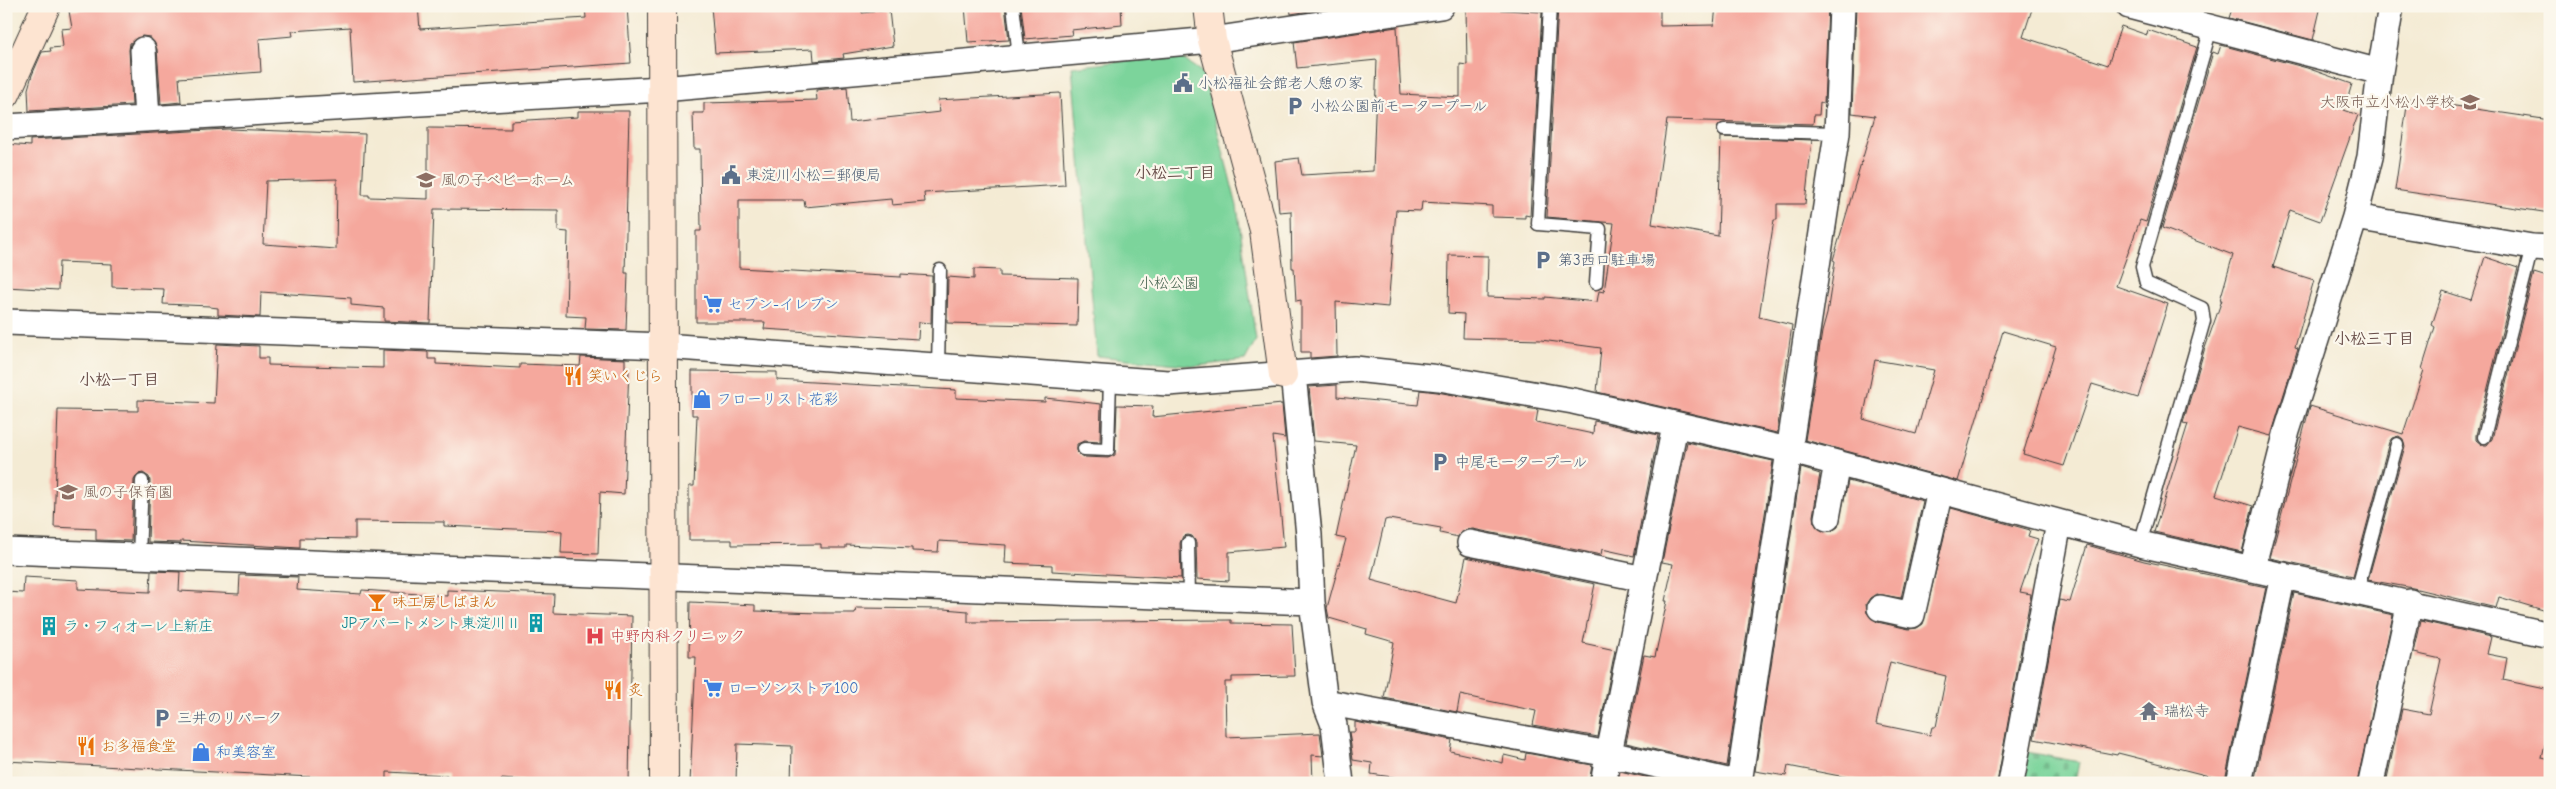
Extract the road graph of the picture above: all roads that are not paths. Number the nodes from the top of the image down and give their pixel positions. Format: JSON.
{"nodes":[{"id":1,"x":46,"y":6,"type":"edge"},
{"id":2,"x":662,"y":6,"type":"edge"},
{"id":3,"x":1013,"y":6,"type":"edge"},
{"id":4,"x":1208,"y":6,"type":"edge"},
{"id":5,"x":1441,"y":6,"type":"edge"},
{"id":6,"x":1550,"y":6,"type":"edge"},
{"id":7,"x":1842,"y":6,"type":"edge"},
{"id":8,"x":2129,"y":6,"type":"edge"},
{"id":9,"x":2391,"y":6,"type":"edge"},
{"id":10,"x":2211,"y":28,"type":"junction"},
{"id":11,"x":1212,"y":40,"type":"junction"},
{"id":12,"x":143,"y":50,"type":"dead end"},
{"id":13,"x":1019,"y":56,"type":"junction"},
{"id":14,"x":2380,"y":72,"type":"junction"},
{"id":15,"x":662,"y":89,"type":"junction"},
{"id":16,"x":6,"y":94,"type":"edge"},
{"id":17,"x":147,"y":119,"type":"junction"},
{"id":18,"x":6,"y":127,"type":"edge"},
{"id":19,"x":1724,"y":130,"type":"dead end"},
{"id":20,"x":1837,"y":133,"type":"junction"},
{"id":21,"x":2355,"y":217,"type":"junction"},
{"id":22,"x":2541,"y":247,"type":"edge"},
{"id":23,"x":940,"y":270,"type":"dead end"},
{"id":24,"x":1596,"y":283,"type":"dead end"},
{"id":25,"x":6,"y":322,"type":"edge"},
{"id":26,"x":664,"y":346,"type":"junction"},
{"id":27,"x":938,"y":367,"type":"junction"},
{"id":28,"x":1288,"y":375,"type":"junction"},
{"id":29,"x":1110,"y":379,"type":"junction"},
{"id":30,"x":1675,"y":426,"type":"junction"},
{"id":31,"x":2484,"y":437,"type":"dead end"},
{"id":32,"x":2397,"y":444,"type":"dead end"},
{"id":33,"x":1084,"y":449,"type":"dead end"},
{"id":34,"x":1788,"y":450,"type":"junction"},
{"id":35,"x":1836,"y":463,"type":"junction"},
{"id":36,"x":142,"y":481,"type":"dead end"},
{"id":37,"x":1940,"y":491,"type":"junction"},
{"id":38,"x":1827,"y":518,"type":"dead end"},
{"id":39,"x":2059,"y":523,"type":"junction"},
{"id":40,"x":1188,"y":543,"type":"dead end"},
{"id":41,"x":1470,"y":543,"type":"dead end"},
{"id":42,"x":2140,"y":544,"type":"junction"},
{"id":43,"x":6,"y":551,"type":"edge"},
{"id":44,"x":138,"y":556,"type":"junction"},
{"id":45,"x":2252,"y":569,"type":"junction"},
{"id":46,"x":2283,"y":575,"type":"junction"},
{"id":47,"x":664,"y":577,"type":"junction"},
{"id":48,"x":1644,"y":579,"type":"junction"},
{"id":49,"x":2357,"y":591,"type":"junction"},
{"id":50,"x":1189,"y":597,"type":"junction"},
{"id":51,"x":1312,"y":602,"type":"junction"},
{"id":52,"x":2410,"y":602,"type":"junction"},
{"id":53,"x":1880,"y":608,"type":"dead end"},
{"id":54,"x":2550,"y":634,"type":"edge"},
{"id":55,"x":1325,"y":702,"type":"junction"},
{"id":56,"x":1609,"y":754,"type":"junction"},
{"id":57,"x":664,"y":783,"type":"edge"},
{"id":58,"x":1341,"y":783,"type":"edge"},
{"id":59,"x":1603,"y":783,"type":"edge"},
{"id":60,"x":1737,"y":783,"type":"edge"},
{"id":61,"x":2011,"y":783,"type":"edge"},
{"id":62,"x":2239,"y":783,"type":"edge"},
{"id":63,"x":2372,"y":783,"type":"edge"}],
"edges":[{"from":1,"to":16,"type":"street"},
{"from":2,"to":15,"type":"street"},
{"from":3,"to":13,"type":"lane"},
{"from":4,"to":11,"type":"street"},
{"from":5,"to":11,"type":"street"},
{"from":6,"to":24,"type":"lane"},
{"from":7,"to":20,"type":"street"},
{"from":8,"to":10,"type":"street"},
{"from":9,"to":14,"type":"street"},
{"from":10,"to":14,"type":"street"},
{"from":10,"to":42,"type":"lane"},
{"from":11,"to":13,"type":"street"},
{"from":11,"to":28,"type":"street"},
{"from":12,"to":17,"type":"street"},
{"from":13,"to":15,"type":"street"},
{"from":14,"to":21,"type":"street"},
{"from":15,"to":17,"type":"street"},
{"from":15,"to":26,"type":"street"},
{"from":17,"to":18,"type":"street"},
{"from":19,"to":20,"type":"lane"},
{"from":20,"to":34,"type":"street"},
{"from":21,"to":22,"type":"street"},
{"from":21,"to":45,"type":"street"},
{"from":22,"to":31,"type":"lane"},
{"from":23,"to":27,"type":"lane"},
{"from":25,"to":26,"type":"street"},
{"from":26,"to":27,"type":"street"},
{"from":26,"to":47,"type":"street"},
{"from":27,"to":29,"type":"street"},
{"from":28,"to":29,"type":"street"},
{"from":28,"to":30,"type":"street"},
{"from":28,"to":51,"type":"street"},
{"from":29,"to":33,"type":"lane"},
{"from":30,"to":34,"type":"street"},
{"from":30,"to":48,"type":"street"},
{"from":32,"to":49,"type":"lane"},
{"from":34,"to":35,"type":"street"},
{"from":34,"to":60,"type":"street"},
{"from":35,"to":37,"type":"street"},
{"from":35,"to":38,"type":"street"},
{"from":36,"to":44,"type":"lane"},
{"from":37,"to":39,"type":"street"},
{"from":37,"to":53,"type":"street"},
{"from":39,"to":42,"type":"street"},
{"from":39,"to":61,"type":"street"},
{"from":40,"to":50,"type":"lane"},
{"from":41,"to":48,"type":"street"},
{"from":42,"to":45,"type":"street"},
{"from":43,"to":44,"type":"street"},
{"from":44,"to":47,"type":"street"},
{"from":45,"to":46,"type":"street"},
{"from":46,"to":49,"type":"street"},
{"from":46,"to":62,"type":"street"},
{"from":47,"to":50,"type":"street"},
{"from":47,"to":57,"type":"street"},
{"from":48,"to":56,"type":"street"},
{"from":49,"to":52,"type":"street"},
{"from":50,"to":51,"type":"street"},
{"from":51,"to":55,"type":"street"},
{"from":52,"to":54,"type":"street"},
{"from":52,"to":63,"type":"street"},
{"from":55,"to":56,"type":"street"},
{"from":55,"to":58,"type":"street"},
{"from":56,"to":59,"type":"street"},
{"from":56,"to":60,"type":"street"}]}
